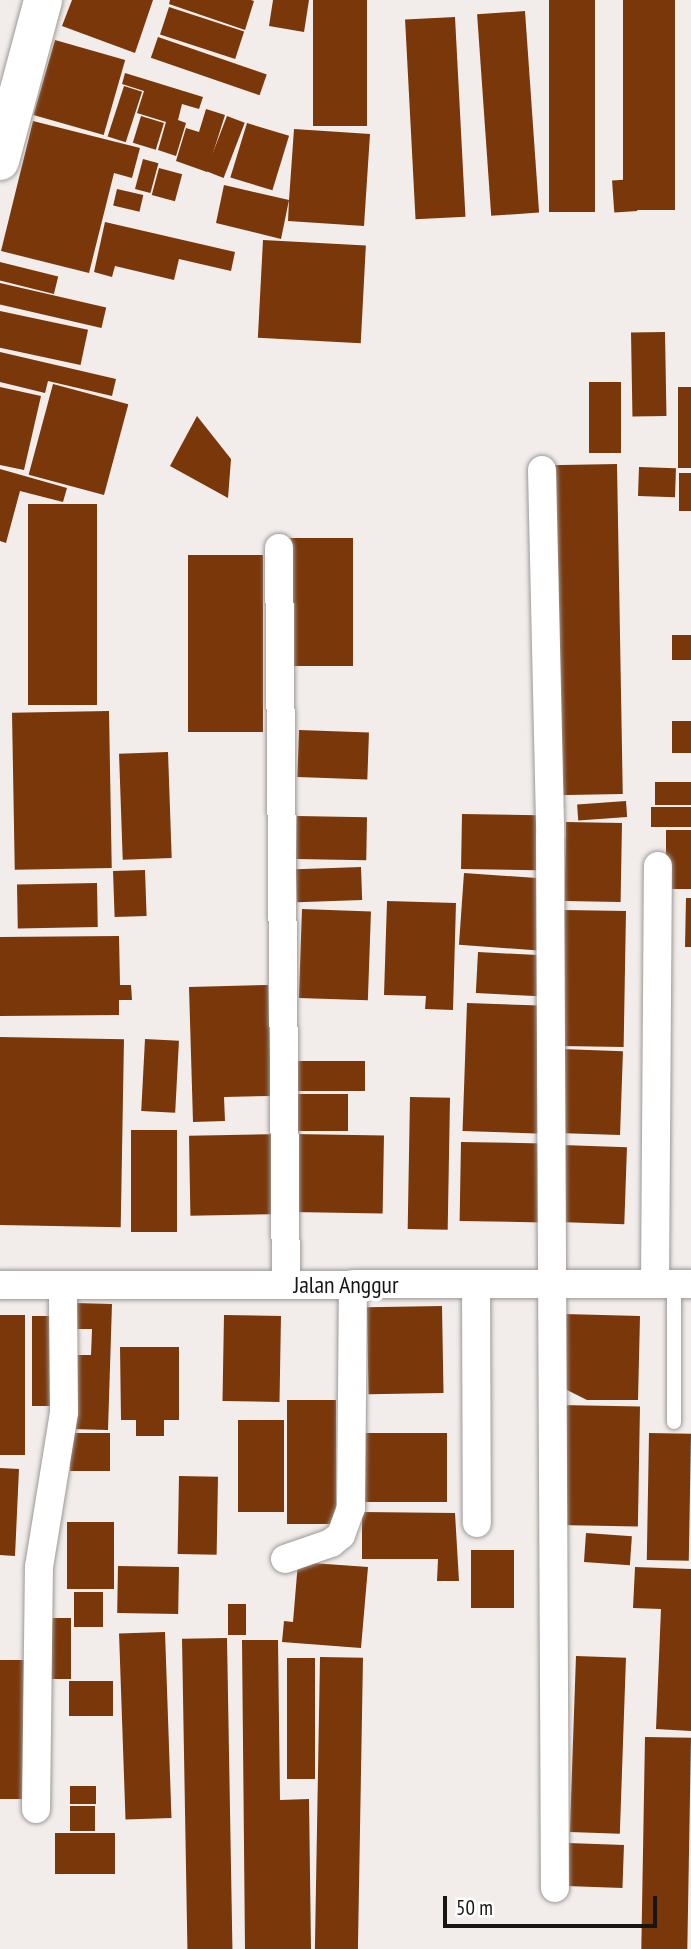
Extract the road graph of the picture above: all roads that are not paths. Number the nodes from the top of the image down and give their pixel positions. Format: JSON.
{"nodes":[{"id":1,"x":43,"y":0,"type":"edge"},
{"id":2,"x":0,"y":161,"type":"edge"},
{"id":3,"x":542,"y":470,"type":"dead end"},
{"id":4,"x":279,"y":548,"type":"dead end"},
{"id":5,"x":658,"y":866,"type":"dead end"},
{"id":6,"x":353,"y":1284,"type":"junction"},
{"id":7,"x":476,"y":1284,"type":"junction"},
{"id":8,"x":552,"y":1284,"type":"junction"},
{"id":9,"x":673,"y":1284,"type":"edge"},
{"id":10,"x":0,"y":1285,"type":"edge"},
{"id":11,"x":63,"y":1285,"type":"junction"},
{"id":12,"x":286,"y":1285,"type":"junction"},
{"id":13,"x":674,"y":1422,"type":"dead end"},
{"id":14,"x":477,"y":1523,"type":"dead end"},
{"id":15,"x":285,"y":1559,"type":"dead end"},
{"id":16,"x":36,"y":1809,"type":"dead end"},
{"id":17,"x":555,"y":1888,"type":"dead end"}],
"edges":[{"from":1,"to":2,"type":"main road"},
{"from":3,"to":8,"type":"street"},
{"from":4,"to":12,"type":"street"},
{"from":5,"to":9,"type":"street"},
{"from":6,"to":7,"type":"street","name":"Jalan Anggur"},
{"from":6,"to":12,"type":"street","name":"Jalan Anggur"},
{"from":6,"to":15,"type":"street"},
{"from":7,"to":8,"type":"street","name":"Jalan Anggur"},
{"from":7,"to":14,"type":"street"},
{"from":8,"to":9,"type":"street","name":"Jalan Anggur"},
{"from":8,"to":17,"type":"street"},
{"from":9,"to":13,"type":"lane"},
{"from":10,"to":11,"type":"street","name":"Jalan Anggur"},
{"from":11,"to":12,"type":"street","name":"Jalan Anggur"},
{"from":11,"to":16,"type":"street"}]}
